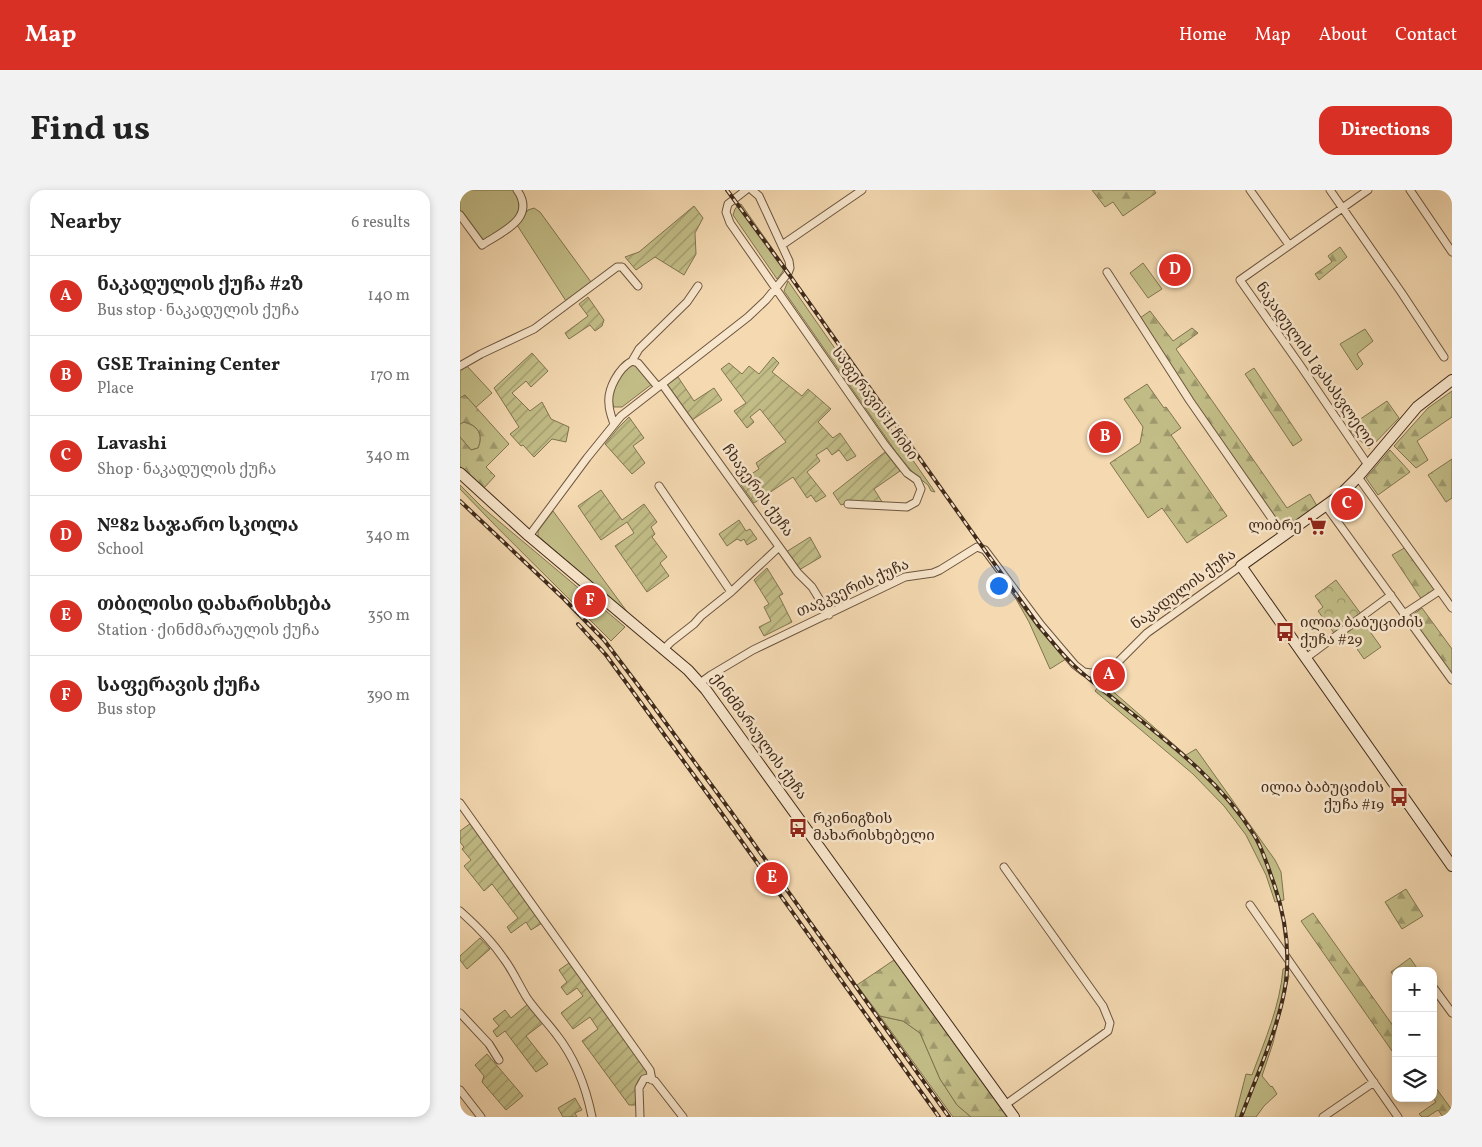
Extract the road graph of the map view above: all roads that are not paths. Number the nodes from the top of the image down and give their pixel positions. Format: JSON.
{"nodes":[{"id":1,"x":517,"y":190,"type":"edge"},
{"id":2,"x":746,"y":190,"type":"edge"},
{"id":3,"x":752,"y":190,"type":"edge"},
{"id":4,"x":862,"y":190,"type":"edge"},
{"id":5,"x":1250,"y":190,"type":"edge"},
{"id":6,"x":1330,"y":190,"type":"edge"},
{"id":7,"x":1368,"y":190,"type":"edge"},
{"id":8,"x":1410,"y":190,"type":"edge"},
{"id":9,"x":1343,"y":209,"type":"junction"},
{"id":10,"x":460,"y":216,"type":"edge"},
{"id":11,"x":782,"y":245,"type":"junction"},
{"id":12,"x":1289,"y":245,"type":"junction"},
{"id":13,"x":1452,"y":252,"type":"edge"},
{"id":14,"x":1107,"y":272,"type":"dead end"},
{"id":15,"x":638,"y":286,"type":"dead end"},
{"id":16,"x":698,"y":286,"type":"dead end"},
{"id":17,"x":775,"y":289,"type":"junction"},
{"id":18,"x":1444,"y":356,"type":"dead end"},
{"id":19,"x":632,"y":361,"type":"junction"},
{"id":20,"x":460,"y":366,"type":"edge"},
{"id":21,"x":1452,"y":380,"type":"edge"},
{"id":22,"x":660,"y":385,"type":"junction"},
{"id":23,"x":614,"y":424,"type":"junction"},
{"id":24,"x":1368,"y":465,"type":"junction"},
{"id":25,"x":460,"y":472,"type":"edge"},
{"id":26,"x":1358,"y":477,"type":"junction"},
{"id":27,"x":659,"y":486,"type":"dead end"},
{"id":28,"x":848,"y":504,"type":"dead end"},
{"id":29,"x":1326,"y":506,"type":"junction"},
{"id":30,"x":529,"y":536,"type":"junction"},
{"id":31,"x":1284,"y":536,"type":"junction"},
{"id":32,"x":779,"y":546,"type":"junction"},
{"id":33,"x":1241,"y":566,"type":"junction"},
{"id":34,"x":1440,"y":591,"type":"junction"},
{"id":35,"x":731,"y":592,"type":"junction"},
{"id":36,"x":1391,"y":595,"type":"junction"},
{"id":37,"x":1452,"y":608,"type":"edge"},
{"id":38,"x":1404,"y":614,"type":"junction"},
{"id":39,"x":829,"y":615,"type":"junction"},
{"id":40,"x":663,"y":650,"type":"junction"},
{"id":41,"x":1306,"y":658,"type":"junction"},
{"id":42,"x":1084,"y":672,"type":"joint"},
{"id":43,"x":1452,"y":680,"type":"edge"},
{"id":44,"x":700,"y":683,"type":"junction"},
{"id":45,"x":460,"y":803,"type":"edge"},
{"id":46,"x":1452,"y":866,"type":"edge"},
{"id":47,"x":1004,"y":868,"type":"dead end"},
{"id":48,"x":1250,"y":905,"type":"dead end"},
{"id":49,"x":460,"y":912,"type":"edge"},
{"id":50,"x":1437,"y":992,"type":"edge"},
{"id":51,"x":460,"y":1013,"type":"edge"},
{"id":52,"x":1452,"y":1013,"type":"edge"},
{"id":53,"x":499,"y":1060,"type":"dead end"},
{"id":54,"x":652,"y":1080,"type":"junction"},
{"id":55,"x":1374,"y":1082,"type":"junction"},
{"id":56,"x":460,"y":1090,"type":"edge"},
{"id":57,"x":1005,"y":1105,"type":"junction"},
{"id":58,"x":481,"y":1117,"type":"edge"},
{"id":59,"x":592,"y":1117,"type":"edge"},
{"id":60,"x":640,"y":1117,"type":"edge"},
{"id":61,"x":684,"y":1117,"type":"edge"},
{"id":62,"x":1014,"y":1117,"type":"edge"},
{"id":63,"x":1323,"y":1117,"type":"edge"},
{"id":64,"x":1398,"y":1117,"type":"edge"}],
"edges":[{"from":1,"to":10,"type":"street"},
{"from":2,"to":17,"type":"street"},
{"from":3,"to":11,"type":"street"},
{"from":4,"to":11,"type":"street"},
{"from":5,"to":12,"type":"street"},
{"from":6,"to":9,"type":"street"},
{"from":7,"to":9,"type":"street"},
{"from":8,"to":13,"type":"street"},
{"from":9,"to":12,"type":"street"},
{"from":9,"to":18,"type":"street"},
{"from":11,"to":17,"type":"street"},
{"from":12,"to":24,"type":"street","name":"ნაკადულის I გასასვლელი"},
{"from":14,"to":31,"type":"street"},
{"from":15,"to":20,"type":"street"},
{"from":16,"to":19,"type":"street"},
{"from":17,"to":22,"type":"street"},
{"from":17,"to":28,"type":"street","name":"საფერავის II ჩიხი"},
{"from":19,"to":22,"type":"street","name":"ჩხავერის ქუჩა"},
{"from":19,"to":23,"type":"street"},
{"from":21,"to":24,"type":"main road","name":"ნაკადულის ქუჩა"},
{"from":22,"to":23,"type":"street"},
{"from":22,"to":32,"type":"street","name":"ჩხავერის ქუჩა"},
{"from":23,"to":30,"type":"street"},
{"from":24,"to":26,"type":"main road","name":"ნაკადულის ქუჩა"},
{"from":25,"to":30,"type":"main road","name":"ქინძმარაულის ქუჩა"},
{"from":26,"to":29,"type":"main road","name":"ნაკადულის ქუჩა"},
{"from":26,"to":34,"type":"street"},
{"from":27,"to":35,"type":"street"},
{"from":29,"to":31,"type":"main road","name":"ნაკადულის ქუჩა"},
{"from":29,"to":36,"type":"street"},
{"from":30,"to":40,"type":"main road","name":"ქინძმარაულის ქუჩა"},
{"from":31,"to":33,"type":"main road","name":"ნაკადულის ქუჩა"},
{"from":32,"to":35,"type":"street"},
{"from":32,"to":39,"type":"street","name":"ჩხავერის ქუჩა"},
{"from":33,"to":41,"type":"main road"},
{"from":33,"to":42,"type":"street","name":"ნაკადულის ქუჩა"},
{"from":34,"to":37,"type":"street"},
{"from":34,"to":38,"type":"street"},
{"from":35,"to":40,"type":"street"},
{"from":36,"to":38,"type":"street"},
{"from":36,"to":41,"type":"street"},
{"from":38,"to":43,"type":"street"},
{"from":39,"to":42,"type":"street","name":"თავკვერის ქუჩა"},
{"from":39,"to":44,"type":"street","name":"თავკვერის ქუჩა"},
{"from":40,"to":44,"type":"main road","name":"ქინძმარაულის ქუჩა"},
{"from":41,"to":46,"type":"main road"},
{"from":44,"to":57,"type":"main road","name":"ქინძმარაულის ქუჩა"},
{"from":45,"to":54,"type":"street"},
{"from":47,"to":57,"type":"street"},
{"from":48,"to":55,"type":"street"},
{"from":49,"to":59,"type":"street"},
{"from":50,"to":52,"type":"street"},
{"from":51,"to":53,"type":"street"},
{"from":54,"to":60,"type":"street"},
{"from":54,"to":61,"type":"street"},
{"from":55,"to":63,"type":"street"},
{"from":55,"to":64,"type":"street"},
{"from":56,"to":58,"type":"street"},
{"from":57,"to":62,"type":"main road","name":"ქინძმარაულის ქუჩა"}]}
